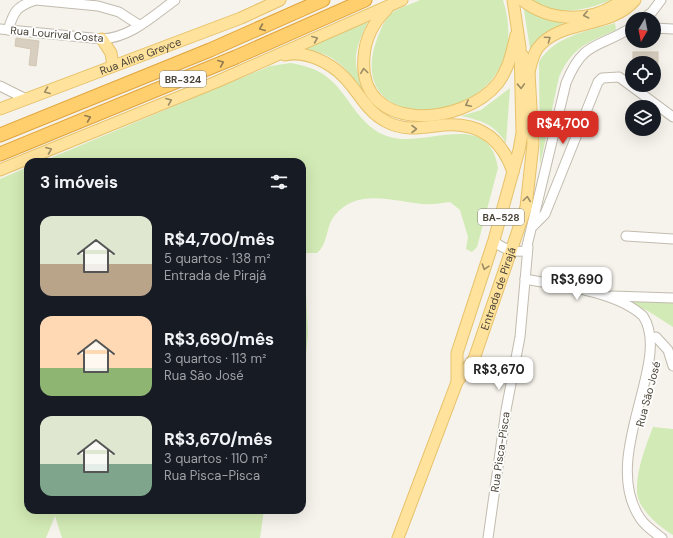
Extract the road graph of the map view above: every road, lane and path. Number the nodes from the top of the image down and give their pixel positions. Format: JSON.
{"nodes":[{"id":1,"x":36,"y":0,"type":"edge"},
{"id":2,"x":175,"y":0,"type":"edge"},
{"id":3,"x":259,"y":0,"type":"edge"},
{"id":4,"x":280,"y":0,"type":"edge"},
{"id":5,"x":323,"y":0,"type":"edge"},
{"id":6,"x":365,"y":0,"type":"edge"},
{"id":7,"x":402,"y":0,"type":"edge"},
{"id":8,"x":513,"y":0,"type":"edge"},
{"id":9,"x":522,"y":0,"type":"edge"},
{"id":10,"x":622,"y":0,"type":"edge"},
{"id":11,"x":635,"y":0,"type":"edge"},
{"id":12,"x":661,"y":0,"type":"edge"},
{"id":13,"x":390,"y":6,"type":"junction"},
{"id":14,"x":652,"y":12,"type":"edge"},
{"id":15,"x":241,"y":18,"type":"junction"},
{"id":16,"x":139,"y":25,"type":"junction"},
{"id":17,"x":517,"y":28,"type":"junction"},
{"id":18,"x":661,"y":28,"type":"edge"},
{"id":19,"x":673,"y":29,"type":"edge"},
{"id":20,"x":4,"y":30,"type":"edge"},
{"id":21,"x":625,"y":30,"type":"edge"},
{"id":22,"x":102,"y":39,"type":"junction"},
{"id":23,"x":520,"y":47,"type":"junction"},
{"id":24,"x":265,"y":60,"type":"junction"},
{"id":25,"x":113,"y":66,"type":"junction"},
{"id":26,"x":529,"y":72,"type":"junction"},
{"id":27,"x":1,"y":86,"type":"edge"},
{"id":28,"x":26,"y":99,"type":"junction"},
{"id":29,"x":0,"y":104,"type":"edge"},
{"id":30,"x":12,"y":104,"type":"junction"},
{"id":31,"x":0,"y":109,"type":"edge"},
{"id":32,"x":673,"y":117,"type":"edge"},
{"id":33,"x":0,"y":135,"type":"edge"},
{"id":34,"x":0,"y":154,"type":"edge"},
{"id":35,"x":29,"y":158,"type":"edge"},
{"id":36,"x":24,"y":160,"type":"edge"},
{"id":37,"x":0,"y":170,"type":"edge"},
{"id":38,"x":513,"y":173,"type":"junction"},
{"id":39,"x":532,"y":227,"type":"junction"},
{"id":40,"x":626,"y":236,"type":"dead end"},
{"id":41,"x":673,"y":239,"type":"edge"},
{"id":42,"x":494,"y":240,"type":"junction"},
{"id":43,"x":528,"y":246,"type":"junction"},
{"id":44,"x":512,"y":250,"type":"junction"},
{"id":45,"x":525,"y":279,"type":"junction"},
{"id":46,"x":599,"y":295,"type":"junction"},
{"id":47,"x":673,"y":298,"type":"edge"},
{"id":48,"x":656,"y":337,"type":"junction"},
{"id":49,"x":673,"y":366,"type":"edge"},
{"id":50,"x":457,"y":382,"type":"junction"},
{"id":51,"x":398,"y":538,"type":"edge"},
{"id":52,"x":488,"y":538,"type":"edge"},
{"id":53,"x":662,"y":538,"type":"edge"}],
"edges":[{"from":1,"to":16,"type":"street"},
{"from":1,"to":20,"type":"street"},
{"from":2,"to":16,"type":"street","name":"Rua Lourival Costa"},
{"from":3,"to":15,"type":"main road"},
{"from":4,"to":15,"type":"main road","name":"Rua Aline Greyce"},
{"from":5,"to":33,"type":"highway","number":"BR-324","one_way":true},
{"from":34,"to":6,"type":"highway","number":"BR-324","one_way":true},
{"from":7,"to":13,"type":"main road"},
{"from":8,"to":17,"type":"main road","number":"BA-528"},
{"from":10,"to":9,"type":"main road","one_way":true},
{"from":26,"to":11,"type":"main road","one_way":true},
{"from":12,"to":14,"type":"street"},
{"from":17,"to":13,"type":"main road","one_way":true},
{"from":24,"to":13,"type":"main road","one_way":true},
{"from":15,"to":25,"type":"main road","name":"Rua Aline Greyce"},
{"from":16,"to":22,"type":"street","name":"Rua Lourival Costa"},
{"from":17,"to":23,"type":"main road","number":"BA-528"},
{"from":18,"to":19,"type":"street"},
{"from":20,"to":22,"type":"street","name":"Rua Lourival Costa"},
{"from":21,"to":39,"type":"street","name":"Entrada de Pirajá"},
{"from":22,"to":25,"type":"main road"},
{"from":23,"to":26,"type":"main road"},
{"from":23,"to":38,"type":"main road","number":"BA-528","one_way":true},
{"from":35,"to":24,"type":"main road","one_way":true},
{"from":24,"to":38,"type":"main road","one_way":true},
{"from":25,"to":28,"type":"main road","name":"Rua Aline Greyce","one_way":true},
{"from":44,"to":26,"type":"main road","one_way":true},
{"from":27,"to":28,"type":"street"},
{"from":28,"to":30,"type":"main road","name":"Rua Aline Greyce"},
{"from":29,"to":30,"type":"street"},
{"from":30,"to":31,"type":"main road","name":"Rua Aline Greyce"},
{"from":32,"to":39,"type":"street"},
{"from":37,"to":36,"type":"main road","one_way":true},
{"from":38,"to":42,"type":"main road","number":"BA-528"},
{"from":39,"to":43,"type":"street","name":"Entrada de Pirajá"},
{"from":40,"to":41,"type":"street"},
{"from":42,"to":44,"type":"street"},
{"from":42,"to":50,"type":"main road","number":"BA-528","one_way":true},
{"from":43,"to":44,"type":"street","name":"Entrada de Pirajá"},
{"from":43,"to":45,"type":"street","name":"Rua Pisca-Pisca"},
{"from":44,"to":50,"type":"main road","name":"Entrada de Pirajá"},
{"from":45,"to":46,"type":"street","name":"Rua São José"},
{"from":45,"to":52,"type":"street","name":"Rua Pisca-Pisca"},
{"from":46,"to":47,"type":"street"},
{"from":46,"to":48,"type":"street","name":"Rua São José"},
{"from":48,"to":49,"type":"street"},
{"from":48,"to":53,"type":"street","name":"Rua São José"},
{"from":50,"to":51,"type":"main road","number":"BA-528"}]}
